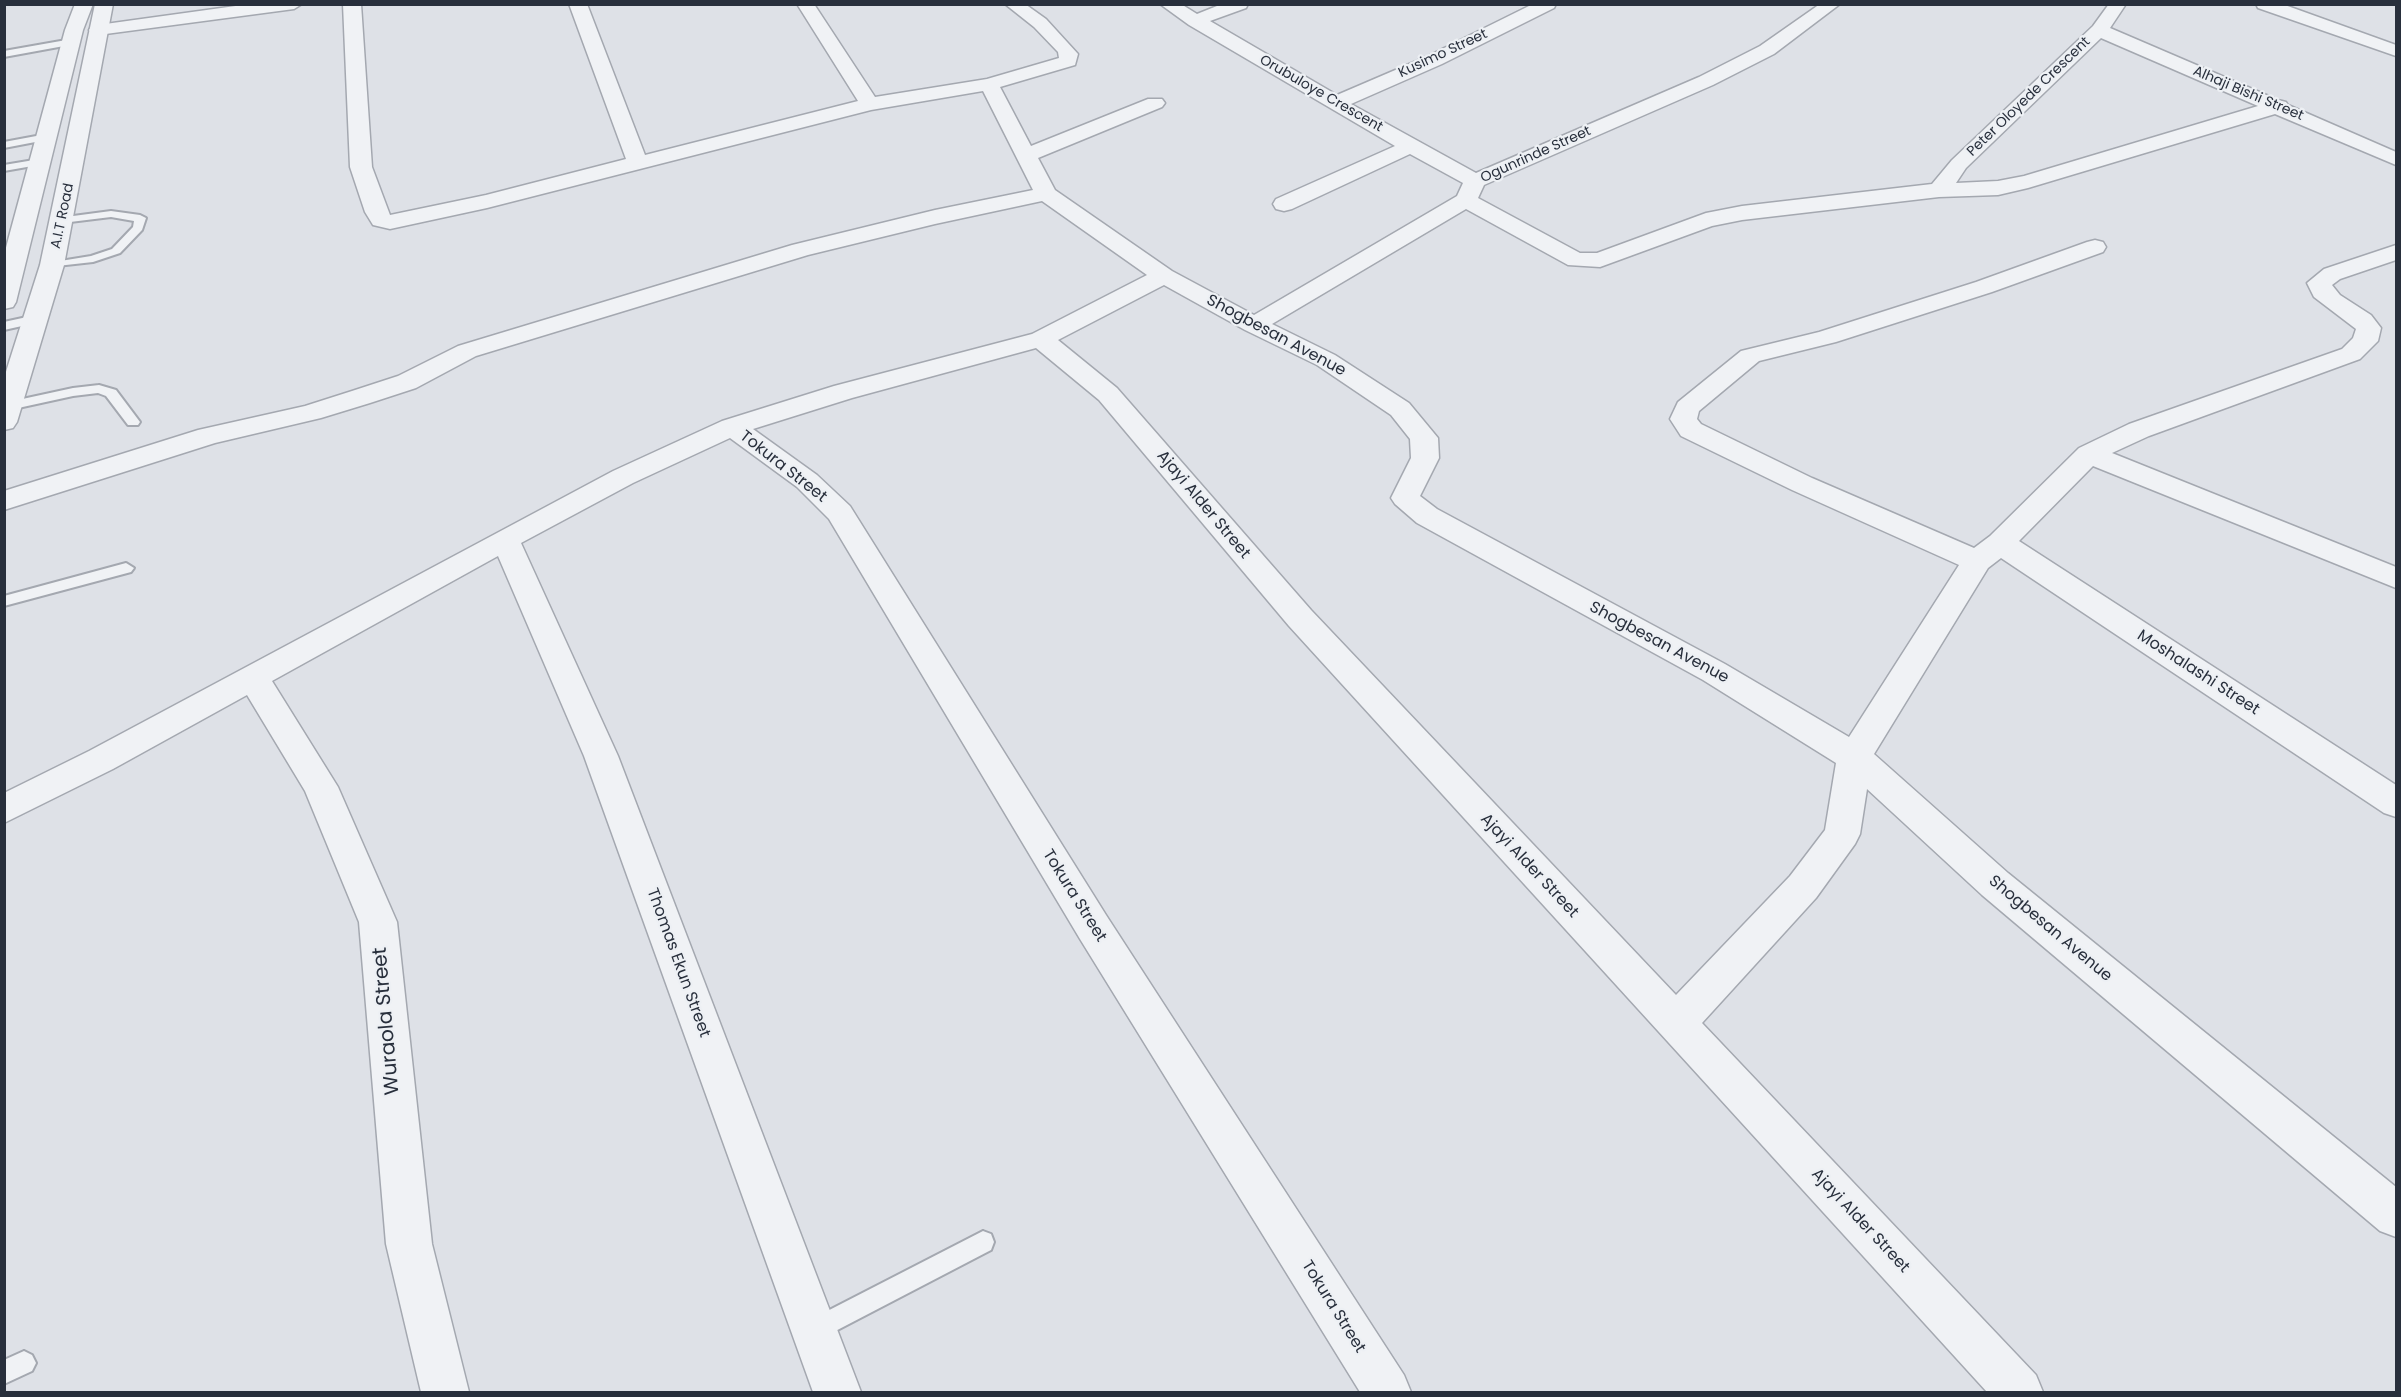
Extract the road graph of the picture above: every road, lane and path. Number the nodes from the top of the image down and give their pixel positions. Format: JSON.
{"nodes":[{"id":1,"x":84,"y":4,"type":"edge"},
{"id":2,"x":104,"y":4,"type":"edge"},
{"id":3,"x":294,"y":4,"type":"edge"},
{"id":4,"x":352,"y":4,"type":"edge"},
{"id":5,"x":578,"y":4,"type":"edge"},
{"id":6,"x":805,"y":4,"type":"edge"},
{"id":7,"x":1013,"y":4,"type":"edge"},
{"id":8,"x":1168,"y":4,"type":"edge"},
{"id":9,"x":1240,"y":4,"type":"edge"},
{"id":10,"x":1548,"y":4,"type":"edge"},
{"id":11,"x":1832,"y":4,"type":"edge"},
{"id":12,"x":2118,"y":4,"type":"edge"},
{"id":13,"x":2264,"y":4,"type":"edge"},
{"id":14,"x":1195,"y":21,"type":"junction"},
{"id":15,"x":98,"y":30,"type":"junction"},
{"id":16,"x":2099,"y":30,"type":"junction"},
{"id":17,"x":72,"y":42,"type":"junction"},
{"id":18,"x":2397,"y":51,"type":"edge"},
{"id":19,"x":4,"y":54,"type":"edge"},
{"id":20,"x":989,"y":84,"type":"junction"},
{"id":21,"x":1338,"y":102,"type":"junction"},
{"id":22,"x":1155,"y":103,"type":"dead end"},
{"id":23,"x":870,"y":104,"type":"junction"},
{"id":24,"x":2279,"y":106,"type":"junction"},
{"id":25,"x":47,"y":137,"type":"junction"},
{"id":26,"x":4,"y":145,"type":"edge"},
{"id":27,"x":1410,"y":146,"type":"junction"},
{"id":28,"x":1027,"y":155,"type":"junction"},
{"id":29,"x":2397,"y":159,"type":"edge"},
{"id":30,"x":40,"y":162,"type":"junction"},
{"id":31,"x":638,"y":164,"type":"junction"},
{"id":32,"x":4,"y":168,"type":"edge"},
{"id":33,"x":1471,"y":190,"type":"junction"},
{"id":34,"x":1939,"y":190,"type":"junction"},
{"id":35,"x":1046,"y":194,"type":"junction"},
{"id":36,"x":1284,"y":204,"type":"dead end"},
{"id":37,"x":62,"y":220,"type":"junction"},
{"id":38,"x":2095,"y":247,"type":"dead end"},
{"id":39,"x":2397,"y":252,"type":"edge"},
{"id":40,"x":52,"y":265,"type":"junction"},
{"id":41,"x":1164,"y":276,"type":"junction"},
{"id":42,"x":5,"y":300,"type":"edge"},
{"id":43,"x":36,"y":319,"type":"junction"},
{"id":44,"x":1254,"y":325,"type":"junction"},
{"id":45,"x":4,"y":326,"type":"edge"},
{"id":46,"x":1041,"y":339,"type":"junction"},
{"id":47,"x":7,"y":414,"type":"edge"},
{"id":48,"x":133,"y":422,"type":"dead end"},
{"id":49,"x":732,"y":427,"type":"junction"},
{"id":50,"x":2089,"y":454,"type":"junction"},
{"id":51,"x":4,"y":501,"type":"edge"},
{"id":52,"x":505,"y":539,"type":"junction"},
{"id":53,"x":1988,"y":552,"type":"junction"},
{"id":54,"x":126,"y":568,"type":"dead end"},
{"id":55,"x":2397,"y":578,"type":"edge"},
{"id":56,"x":4,"y":601,"type":"edge"},
{"id":57,"x":252,"y":676,"type":"junction"},
{"id":58,"x":1854,"y":757,"type":"junction"},
{"id":59,"x":2397,"y":803,"type":"edge"},
{"id":60,"x":4,"y":809,"type":"edge"},
{"id":61,"x":1676,"y":1023,"type":"junction"},
{"id":62,"x":2397,"y":1215,"type":"edge"},
{"id":63,"x":983,"y":1242,"type":"dead end"},
{"id":64,"x":814,"y":1330,"type":"junction"},
{"id":65,"x":445,"y":1392,"type":"edge"},
{"id":66,"x":837,"y":1392,"type":"edge"},
{"id":67,"x":1387,"y":1392,"type":"edge"},
{"id":68,"x":2019,"y":1392,"type":"edge"}],
"edges":[{"from":1,"to":17,"type":"street"},
{"from":2,"to":15,"type":"street","name":"A.I.T Road"},
{"from":3,"to":15,"type":"street"},
{"from":4,"to":31,"type":"street"},
{"from":5,"to":31,"type":"street"},
{"from":6,"to":23,"type":"street"},
{"from":7,"to":20,"type":"street"},
{"from":8,"to":14,"type":"street","name":"Orubuloye Crescent"},
{"from":9,"to":14,"type":"street"},
{"from":10,"to":21,"type":"street","name":"Kusimo Street"},
{"from":11,"to":33,"type":"street","name":"Ogunrinde Street"},
{"from":12,"to":16,"type":"street","name":"Peter Oloyede Crescent"},
{"from":13,"to":18,"type":"street"},
{"from":14,"to":21,"type":"street","name":"Orubuloye Crescent"},
{"from":15,"to":37,"type":"street","name":"A.I.T Road"},
{"from":16,"to":24,"type":"street","name":"Alhaji Bishi Street"},
{"from":16,"to":34,"type":"street","name":"Peter Oloyede Crescent"},
{"from":17,"to":19,"type":"lane"},
{"from":17,"to":25,"type":"street"},
{"from":20,"to":23,"type":"street"},
{"from":20,"to":28,"type":"street","name":"Shogbesan Avenue"},
{"from":21,"to":27,"type":"street","name":"Orubuloye Crescent"},
{"from":22,"to":28,"type":"street"},
{"from":23,"to":31,"type":"street"},
{"from":24,"to":29,"type":"street","name":"Alhaji Bishi Street"},
{"from":24,"to":34,"type":"street","name":"Orubuloye Crescent"},
{"from":25,"to":26,"type":"lane"},
{"from":25,"to":30,"type":"street"},
{"from":27,"to":33,"type":"street","name":"Orubuloye Crescent"},
{"from":27,"to":36,"type":"street"},
{"from":28,"to":35,"type":"street","name":"Shogbesan Avenue"},
{"from":30,"to":32,"type":"lane"},
{"from":30,"to":42,"type":"street"},
{"from":33,"to":34,"type":"street","name":"Orubuloye Crescent"},
{"from":33,"to":44,"type":"street","name":"Ogunrinde Street"},
{"from":35,"to":41,"type":"street","name":"Shogbesan Avenue"},
{"from":35,"to":51,"type":"street"},
{"from":37,"to":40,"type":"street","name":"A.I.T Road"},
{"from":37,"to":40,"type":"lane"},
{"from":38,"to":53,"type":"street","name":"Moshalashi Street"},
{"from":39,"to":50,"type":"street"},
{"from":40,"to":43,"type":"street","name":"A.I.T Road"},
{"from":41,"to":44,"type":"street","name":"Shogbesan Avenue"},
{"from":41,"to":46,"type":"street"},
{"from":43,"to":45,"type":"lane"},
{"from":43,"to":47,"type":"street","name":"A.I.T Road"},
{"from":44,"to":58,"type":"street","name":"Shogbesan Avenue"},
{"from":46,"to":49,"type":"street"},
{"from":46,"to":61,"type":"street","name":"Ajayi Alder Street"},
{"from":47,"to":48,"type":"lane"},
{"from":49,"to":52,"type":"street"},
{"from":49,"to":67,"type":"street","name":"Tokura Street"},
{"from":50,"to":53,"type":"street"},
{"from":50,"to":55,"type":"street"},
{"from":52,"to":57,"type":"street"},
{"from":52,"to":64,"type":"street","name":"Thomas Ekun Street"},
{"from":53,"to":58,"type":"street"},
{"from":53,"to":59,"type":"street","name":"Moshalashi Street"},
{"from":54,"to":56,"type":"lane"},
{"from":57,"to":60,"type":"street"},
{"from":57,"to":65,"type":"street","name":"Wuraola Street"},
{"from":58,"to":61,"type":"street"},
{"from":58,"to":62,"type":"street","name":"Shogbesan Avenue"},
{"from":61,"to":68,"type":"street","name":"Ajayi Alder Street"},
{"from":63,"to":64,"type":"lane"},
{"from":64,"to":66,"type":"street","name":"Thomas Ekun Street"}]}
